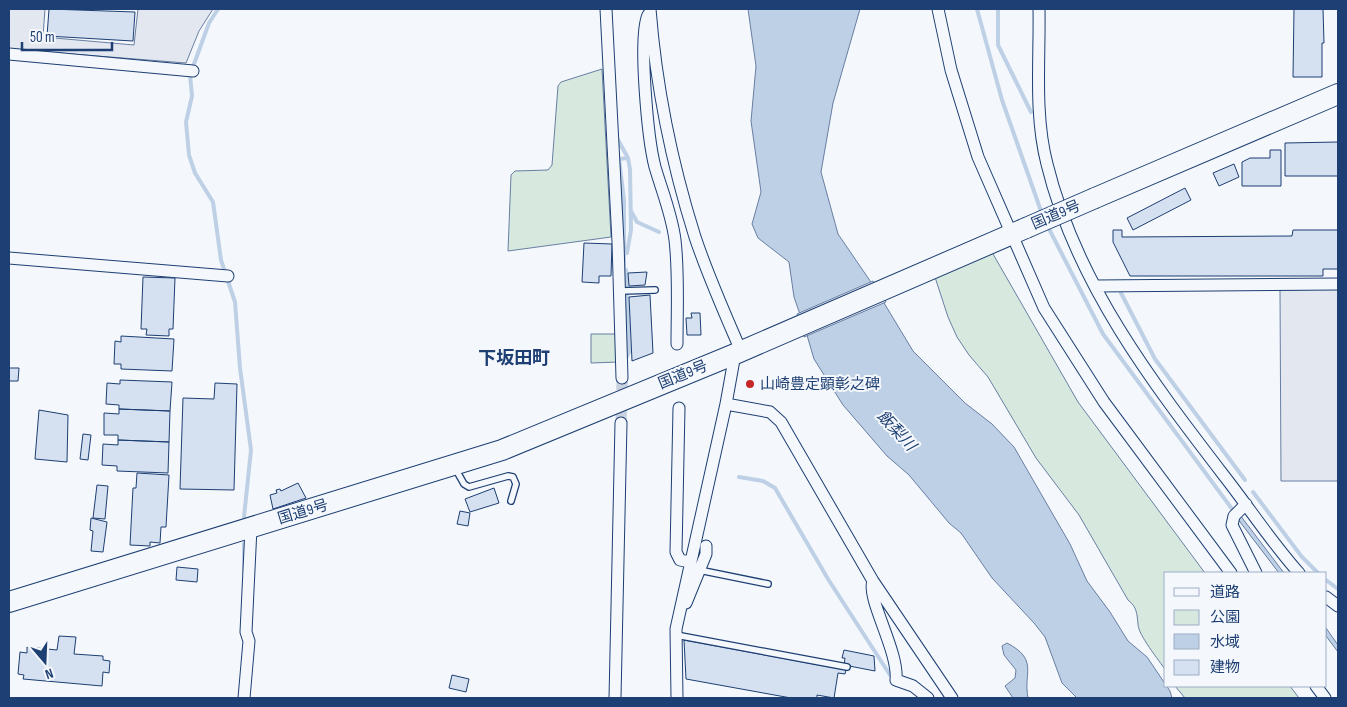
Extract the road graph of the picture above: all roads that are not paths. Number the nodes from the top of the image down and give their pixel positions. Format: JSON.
{"nodes":[{"id":1,"x":606,"y":9,"type":"edge"},
{"id":2,"x":938,"y":9,"type":"edge"},
{"id":3,"x":1039,"y":9,"type":"edge"},
{"id":4,"x":650,"y":10,"type":"edge"},
{"id":5,"x":9,"y":54,"type":"edge"},
{"id":6,"x":191,"y":71,"type":"dead end"},
{"id":7,"x":1338,"y":94,"type":"edge"},
{"id":8,"x":1014,"y":233,"type":"junction"},
{"id":9,"x":9,"y":258,"type":"edge"},
{"id":10,"x":226,"y":276,"type":"dead end"},
{"id":11,"x":1338,"y":284,"type":"edge"},
{"id":12,"x":1096,"y":286,"type":"junction"},
{"id":13,"x":624,"y":290,"type":"junction"},
{"id":14,"x":655,"y":290,"type":"dead end"},
{"id":15,"x":677,"y":344,"type":"dead end"},
{"id":16,"x":741,"y":351,"type":"junction"},
{"id":17,"x":622,"y":378,"type":"tunnel mouth"},
{"id":18,"x":726,"y":404,"type":"junction"},
{"id":19,"x":679,"y":408,"type":"dead end"},
{"id":20,"x":621,"y":423,"type":"tunnel mouth"},
{"id":21,"x":453,"y":466,"type":"junction"},
{"id":22,"x":511,"y":501,"type":"dead end"},
{"id":23,"x":1246,"y":504,"type":"junction"},
{"id":24,"x":251,"y":528,"type":"junction"},
{"id":25,"x":706,"y":546,"type":"dead end"},
{"id":26,"x":690,"y":562,"type":"junction"},
{"id":27,"x":699,"y":570,"type":"junction"},
{"id":28,"x":1230,"y":572,"type":"edge"},
{"id":29,"x":1256,"y":572,"type":"edge"},
{"id":30,"x":1298,"y":572,"type":"edge"},
{"id":31,"x":873,"y":581,"type":"junction"},
{"id":32,"x":768,"y":584,"type":"dead end"},
{"id":33,"x":1327,"y":599,"type":"edge"},
{"id":34,"x":9,"y":602,"type":"edge"},
{"id":35,"x":1338,"y":606,"type":"edge"},
{"id":36,"x":678,"y":618,"type":"junction"},
{"id":37,"x":676,"y":635,"type":"junction"},
{"id":38,"x":847,"y":667,"type":"dead end"},
{"id":39,"x":1317,"y":687,"type":"edge"},
{"id":40,"x":244,"y":698,"type":"edge"},
{"id":41,"x":616,"y":698,"type":"edge"},
{"id":42,"x":677,"y":698,"type":"edge"},
{"id":43,"x":928,"y":698,"type":"edge"},
{"id":44,"x":952,"y":698,"type":"edge"},
{"id":45,"x":1325,"y":698,"type":"edge"}],
"edges":[{"from":1,"to":13,"type":"street"},
{"from":2,"to":8,"type":"street"},
{"from":3,"to":12,"type":"street"},
{"from":4,"to":15,"type":"street"},
{"from":4,"to":16,"type":"street"},
{"from":5,"to":6,"type":"street"},
{"from":7,"to":8,"type":"highway","name":"国道9号","bridge":true},
{"from":8,"to":16,"type":"highway","name":"国道9号"},
{"from":8,"to":28,"type":"street"},
{"from":9,"to":10,"type":"street"},
{"from":11,"to":12,"type":"street"},
{"from":12,"to":23,"type":"street"},
{"from":13,"to":14,"type":"lane"},
{"from":13,"to":17,"type":"street"},
{"from":16,"to":18,"type":"street"},
{"from":16,"to":21,"type":"highway","name":"国道9号"},
{"from":18,"to":26,"type":"street"},
{"from":18,"to":31,"type":"street"},
{"from":19,"to":26,"type":"street"},
{"from":20,"to":41,"type":"street"},
{"from":21,"to":22,"type":"lane"},
{"from":21,"to":24,"type":"highway","name":"国道9号"},
{"from":23,"to":29,"type":"street"},
{"from":23,"to":30,"type":"street"},
{"from":24,"to":34,"type":"highway","name":"国道9号"},
{"from":24,"to":40,"type":"street"},
{"from":25,"to":27,"type":"street"},
{"from":26,"to":36,"type":"street"},
{"from":27,"to":32,"type":"lane"},
{"from":27,"to":36,"type":"street"},
{"from":31,"to":43,"type":"street"},
{"from":31,"to":44,"type":"street"},
{"from":33,"to":35,"type":"street"},
{"from":36,"to":37,"type":"street"},
{"from":37,"to":38,"type":"lane"},
{"from":37,"to":42,"type":"street"},
{"from":39,"to":45,"type":"street"}]}
